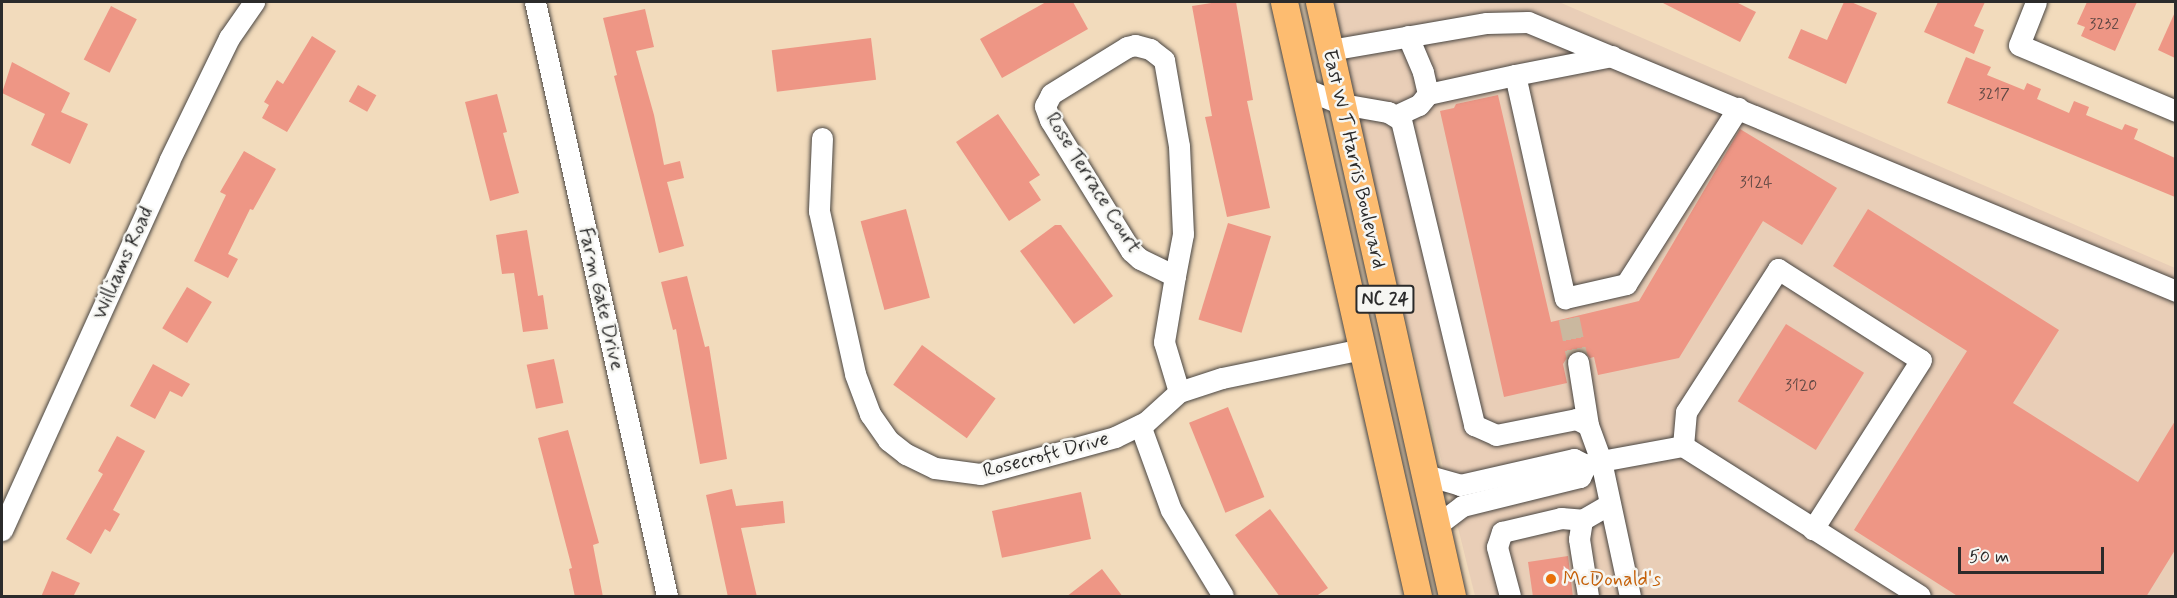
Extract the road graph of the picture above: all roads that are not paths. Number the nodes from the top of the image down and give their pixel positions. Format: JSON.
{"nodes":[{"id":1,"x":254,"y":2,"type":"edge"},
{"id":2,"x":535,"y":2,"type":"edge"},
{"id":3,"x":1284,"y":2,"type":"edge"},
{"id":4,"x":1319,"y":2,"type":"edge"},
{"id":5,"x":2036,"y":2,"type":"edge"},
{"id":6,"x":1408,"y":36,"type":"junction"},
{"id":7,"x":1330,"y":50,"type":"junction"},
{"id":8,"x":1612,"y":56,"type":"junction"},
{"id":9,"x":1515,"y":75,"type":"junction"},
{"id":10,"x":1303,"y":88,"type":"junction"},
{"id":11,"x":1428,"y":94,"type":"junction"},
{"id":12,"x":1342,"y":104,"type":"junction"},
{"id":13,"x":1738,"y":108,"type":"junction"},
{"id":14,"x":2175,"y":111,"type":"edge"},
{"id":15,"x":1395,"y":116,"type":"junction"},
{"id":16,"x":822,"y":138,"type":"dead end"},
{"id":17,"x":1175,"y":276,"type":"junction"},
{"id":18,"x":2175,"y":291,"type":"edge"},
{"id":19,"x":1362,"y":349,"type":"junction"},
{"id":20,"x":1578,"y":362,"type":"tunnel mouth"},
{"id":21,"x":1179,"y":392,"type":"junction"},
{"id":22,"x":1140,"y":425,"type":"junction"},
{"id":23,"x":1588,"y":425,"type":"junction"},
{"id":24,"x":1683,"y":446,"type":"junction"},
{"id":25,"x":1594,"y":463,"type":"junction"},
{"id":26,"x":1426,"y":475,"type":"junction"},
{"id":27,"x":1610,"y":504,"type":"junction"},
{"id":28,"x":1437,"y":525,"type":"junction"},
{"id":29,"x":1813,"y":529,"type":"junction"},
{"id":30,"x":2,"y":530,"type":"edge"},
{"id":31,"x":1581,"y":530,"type":"junction"},
{"id":32,"x":1897,"y":590,"type":"edge"},
{"id":33,"x":1510,"y":594,"type":"edge"},
{"id":34,"x":667,"y":597,"type":"edge"},
{"id":35,"x":1223,"y":597,"type":"edge"},
{"id":36,"x":1418,"y":597,"type":"edge"},
{"id":37,"x":1452,"y":597,"type":"edge"},
{"id":38,"x":1580,"y":597,"type":"edge"},
{"id":39,"x":1588,"y":597,"type":"edge"},
{"id":40,"x":1630,"y":597,"type":"edge"},
{"id":41,"x":1920,"y":597,"type":"edge"}],
"edges":[{"from":1,"to":30,"type":"street","name":"Williams Road"},
{"from":2,"to":34,"type":"street","name":"Farm Gate Drive"},
{"from":3,"to":10,"type":"main road","name":"East W T Harris Boulevard","number":"NC 24"},
{"from":4,"to":7,"type":"main road","name":"East W T Harris Boulevard","number":"NC 24"},
{"from":5,"to":14,"type":"street"},
{"from":6,"to":7,"type":"street"},
{"from":6,"to":8,"type":"street"},
{"from":6,"to":11,"type":"street"},
{"from":7,"to":12,"type":"main road","name":"East W T Harris Boulevard","number":"NC 24"},
{"from":8,"to":9,"type":"street"},
{"from":8,"to":13,"type":"street"},
{"from":9,"to":11,"type":"street"},
{"from":9,"to":13,"type":"street"},
{"from":10,"to":12,"type":"street"},
{"from":10,"to":19,"type":"main road","name":"East W T Harris Boulevard","number":"NC 24"},
{"from":11,"to":15,"type":"street"},
{"from":12,"to":15,"type":"street"},
{"from":12,"to":26,"type":"main road","name":"East W T Harris Boulevard","number":"NC 24"},
{"from":13,"to":18,"type":"street"},
{"from":15,"to":23,"type":"street"},
{"from":16,"to":22,"type":"street","name":"Rosecroft Drive"},
{"from":17,"to":17,"type":"street","name":"Rose Terrace Court"},
{"from":17,"to":21,"type":"street","name":"Rose Terrace Court"},
{"from":19,"to":21,"type":"street","name":"Rosecroft Drive"},
{"from":19,"to":36,"type":"main road","name":"East W T Harris Boulevard","number":"NC 24"},
{"from":20,"to":23,"type":"street"},
{"from":21,"to":22,"type":"street","name":"Rosecroft Drive"},
{"from":22,"to":35,"type":"street"},
{"from":23,"to":25,"type":"street"},
{"from":24,"to":25,"type":"street"},
{"from":24,"to":29,"type":"street"},
{"from":24,"to":29,"type":"street"},
{"from":25,"to":26,"type":"street"},
{"from":25,"to":27,"type":"street"},
{"from":25,"to":28,"type":"street"},
{"from":26,"to":28,"type":"main road","name":"East W T Harris Boulevard","number":"NC 24"},
{"from":27,"to":31,"type":"street"},
{"from":27,"to":40,"type":"street"},
{"from":28,"to":37,"type":"main road","name":"East W T Harris Boulevard","number":"NC 24"},
{"from":29,"to":32,"type":"street"},
{"from":31,"to":33,"type":"street"},
{"from":31,"to":38,"type":"street"},
{"from":31,"to":39,"type":"street"},
{"from":32,"to":41,"type":"street"}]}
